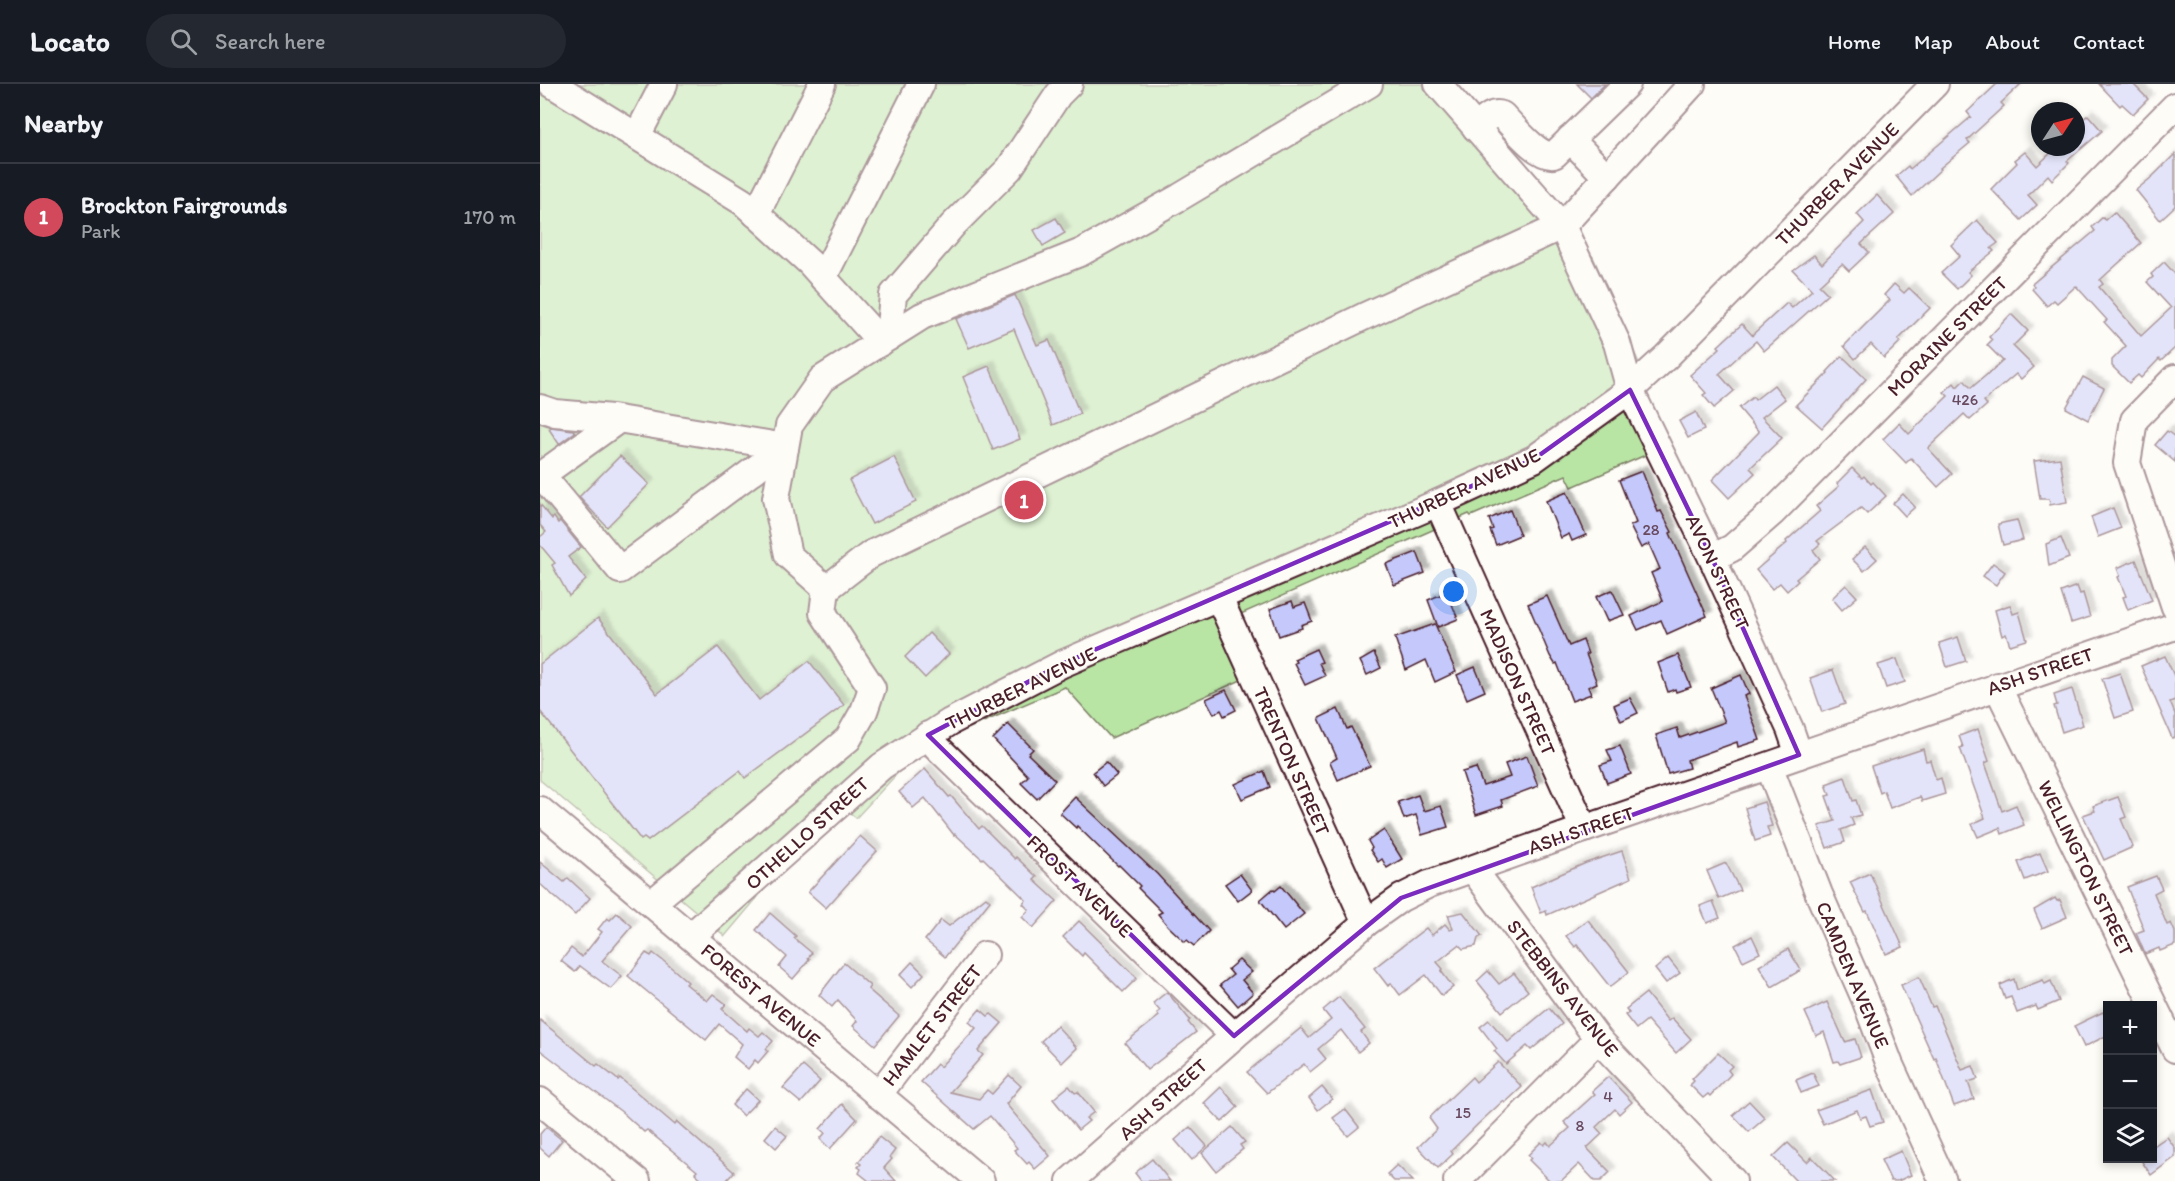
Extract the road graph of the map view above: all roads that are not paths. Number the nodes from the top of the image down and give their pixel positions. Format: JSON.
{"nodes":[{"id":1,"x":552,"y":84,"type":"edge"},
{"id":2,"x":664,"y":84,"type":"edge"},
{"id":3,"x":822,"y":84,"type":"edge"},
{"id":4,"x":921,"y":84,"type":"edge"},
{"id":5,"x":1069,"y":84,"type":"edge"},
{"id":6,"x":1369,"y":84,"type":"edge"},
{"id":7,"x":1438,"y":84,"type":"edge"},
{"id":8,"x":1627,"y":84,"type":"edge"},
{"id":9,"x":1692,"y":84,"type":"edge"},
{"id":10,"x":1935,"y":84,"type":"edge"},
{"id":11,"x":2175,"y":106,"type":"edge"},
{"id":12,"x":1476,"y":128,"type":"junction"},
{"id":13,"x":637,"y":136,"type":"junction"},
{"id":14,"x":1570,"y":139,"type":"junction"},
{"id":15,"x":1607,"y":177,"type":"junction"},
{"id":16,"x":756,"y":214,"type":"junction"},
{"id":17,"x":1562,"y":225,"type":"junction"},
{"id":18,"x":823,"y":278,"type":"junction"},
{"id":19,"x":885,"y":339,"type":"junction"},
{"id":20,"x":2175,"y":378,"type":"edge"},
{"id":21,"x":1630,"y":390,"type":"junction"},
{"id":22,"x":540,"y":408,"type":"edge"},
{"id":23,"x":618,"y":420,"type":"junction"},
{"id":24,"x":785,"y":447,"type":"junction"},
{"id":25,"x":540,"y":477,"type":"edge"},
{"id":26,"x":1438,"y":502,"type":"junction"},
{"id":27,"x":1712,"y":558,"type":"junction"},
{"id":28,"x":826,"y":589,"type":"junction"},
{"id":29,"x":1219,"y":598,"type":"junction"},
{"id":30,"x":2175,"y":607,"type":"edge"},
{"id":31,"x":2175,"y":626,"type":"edge"},
{"id":32,"x":1996,"y":686,"type":"junction"},
{"id":33,"x":928,"y":735,"type":"junction"},
{"id":34,"x":1799,"y":755,"type":"junction"},
{"id":35,"x":1769,"y":766,"type":"junction"},
{"id":36,"x":540,"y":810,"type":"edge"},
{"id":37,"x":1584,"y":829,"type":"junction"},
{"id":38,"x":1473,"y":869,"type":"junction"},
{"id":39,"x":652,"y":903,"type":"junction"},
{"id":40,"x":1366,"y":924,"type":"junction"},
{"id":41,"x":691,"y":936,"type":"junction"},
{"id":42,"x":986,"y":956,"type":"dead end"},
{"id":43,"x":1234,"y":1036,"type":"junction"},
{"id":44,"x":1598,"y":1039,"type":"junction"},
{"id":45,"x":2175,"y":1049,"type":"edge"},
{"id":46,"x":878,"y":1095,"type":"junction"},
{"id":47,"x":540,"y":1101,"type":"edge"},
{"id":48,"x":637,"y":1181,"type":"edge"},
{"id":49,"x":981,"y":1181,"type":"edge"},
{"id":50,"x":1070,"y":1181,"type":"edge"},
{"id":51,"x":1458,"y":1181,"type":"edge"},
{"id":52,"x":1733,"y":1181,"type":"edge"},
{"id":53,"x":1943,"y":1181,"type":"edge"}],
"edges":[{"from":1,"to":13,"type":"street"},
{"from":2,"to":13,"type":"street"},
{"from":3,"to":16,"type":"street"},
{"from":4,"to":18,"type":"street"},
{"from":5,"to":19,"type":"street"},
{"from":6,"to":19,"type":"street"},
{"from":7,"to":12,"type":"street","name":"AVON STREET"},
{"from":8,"to":14,"type":"street"},
{"from":9,"to":15,"type":"street"},
{"from":10,"to":21,"type":"street","name":"THURBER AVENUE"},
{"from":11,"to":27,"type":"street","name":"MORAINE STREET"},
{"from":12,"to":14,"type":"street"},
{"from":12,"to":17,"type":"street","name":"AVON STREET"},
{"from":13,"to":16,"type":"street"},
{"from":14,"to":15,"type":"street"},
{"from":15,"to":17,"type":"street"},
{"from":16,"to":18,"type":"street"},
{"from":17,"to":21,"type":"street","name":"AVON STREET"},
{"from":17,"to":28,"type":"street"},
{"from":18,"to":19,"type":"street"},
{"from":19,"to":24,"type":"street"},
{"from":20,"to":30,"type":"street"},
{"from":21,"to":26,"type":"street","name":"THURBER AVENUE"},
{"from":21,"to":27,"type":"street","name":"AVON STREET"},
{"from":22,"to":23,"type":"street"},
{"from":23,"to":24,"type":"street"},
{"from":23,"to":25,"type":"street"},
{"from":24,"to":25,"type":"street"},
{"from":24,"to":28,"type":"street"},
{"from":26,"to":29,"type":"street","name":"THURBER AVENUE"},
{"from":26,"to":37,"type":"street","name":"MADISON STREET"},
{"from":27,"to":34,"type":"street","name":"AVON STREET"},
{"from":28,"to":39,"type":"street"},
{"from":29,"to":33,"type":"street","name":"THURBER AVENUE"},
{"from":29,"to":40,"type":"street","name":"TRENTON STREET"},
{"from":31,"to":32,"type":"street","name":"ASH STREET"},
{"from":32,"to":34,"type":"street","name":"ASH STREET"},
{"from":32,"to":45,"type":"street","name":"WELLINGTON STREET"},
{"from":33,"to":41,"type":"street","name":"OTHELLO STREET"},
{"from":33,"to":43,"type":"street","name":"FROST AVENUE"},
{"from":34,"to":35,"type":"street","name":"ASH STREET"},
{"from":35,"to":37,"type":"street","name":"ASH STREET"},
{"from":35,"to":53,"type":"street","name":"CAMDEN AVENUE"},
{"from":36,"to":39,"type":"street","name":"FOREST AVENUE"},
{"from":37,"to":38,"type":"street","name":"ASH STREET"},
{"from":38,"to":40,"type":"street","name":"ASH STREET"},
{"from":38,"to":44,"type":"street","name":"STEBBINS AVENUE"},
{"from":39,"to":41,"type":"street","name":"FOREST AVENUE"},
{"from":40,"to":43,"type":"street","name":"ASH STREET"},
{"from":41,"to":46,"type":"street","name":"FOREST AVENUE"},
{"from":42,"to":46,"type":"street","name":"HAMLET STREET"},
{"from":43,"to":50,"type":"street","name":"ASH STREET"},
{"from":44,"to":51,"type":"street"},
{"from":44,"to":52,"type":"street","name":"STEBBINS AVENUE"},
{"from":46,"to":49,"type":"street","name":"FOREST AVENUE"},
{"from":47,"to":48,"type":"street"}]}
